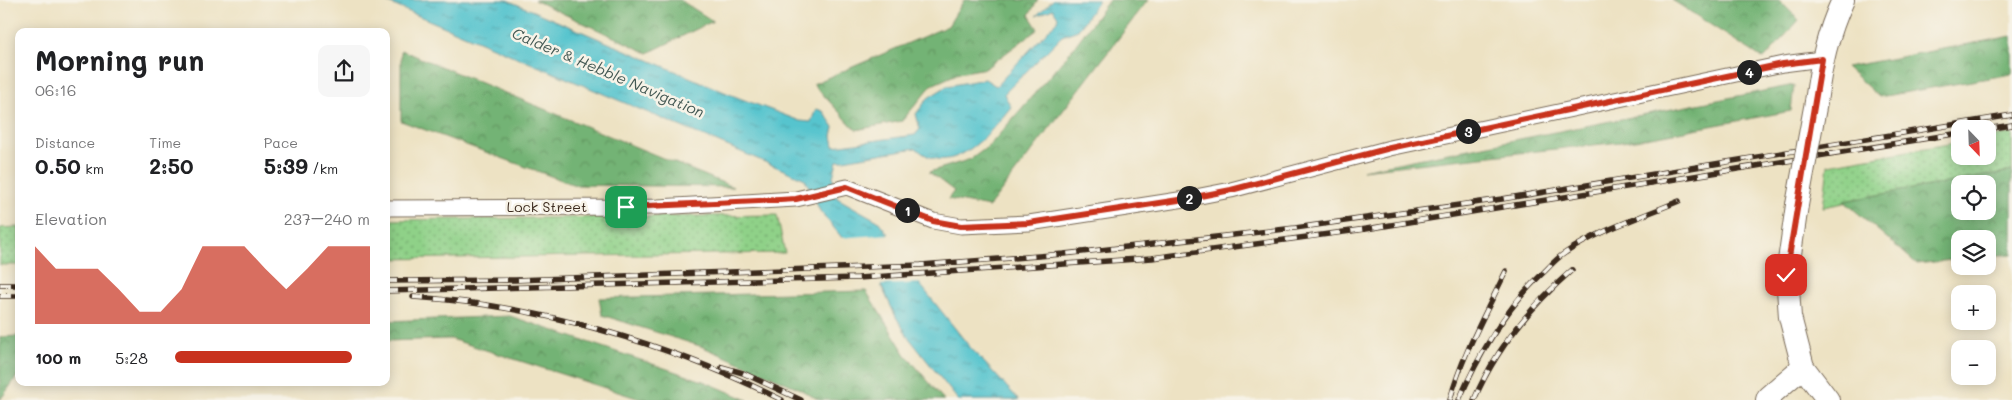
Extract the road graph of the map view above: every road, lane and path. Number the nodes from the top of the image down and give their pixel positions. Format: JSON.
{"nodes":[{"id":1,"x":1843,"y":0,"type":"edge"},
{"id":2,"x":1822,"y":59,"type":"junction"},
{"id":3,"x":390,"y":208,"type":"edge"},
{"id":4,"x":1803,"y":367,"type":"junction"},
{"id":5,"x":1767,"y":400,"type":"edge"},
{"id":6,"x":1828,"y":400,"type":"edge"}],
"edges":[{"from":1,"to":2,"type":"street"},
{"from":2,"to":3,"type":"street","name":"Lock Street"},
{"from":2,"to":4,"type":"street","bridge":true},
{"from":4,"to":5,"type":"street"},
{"from":4,"to":6,"type":"street"}]}
